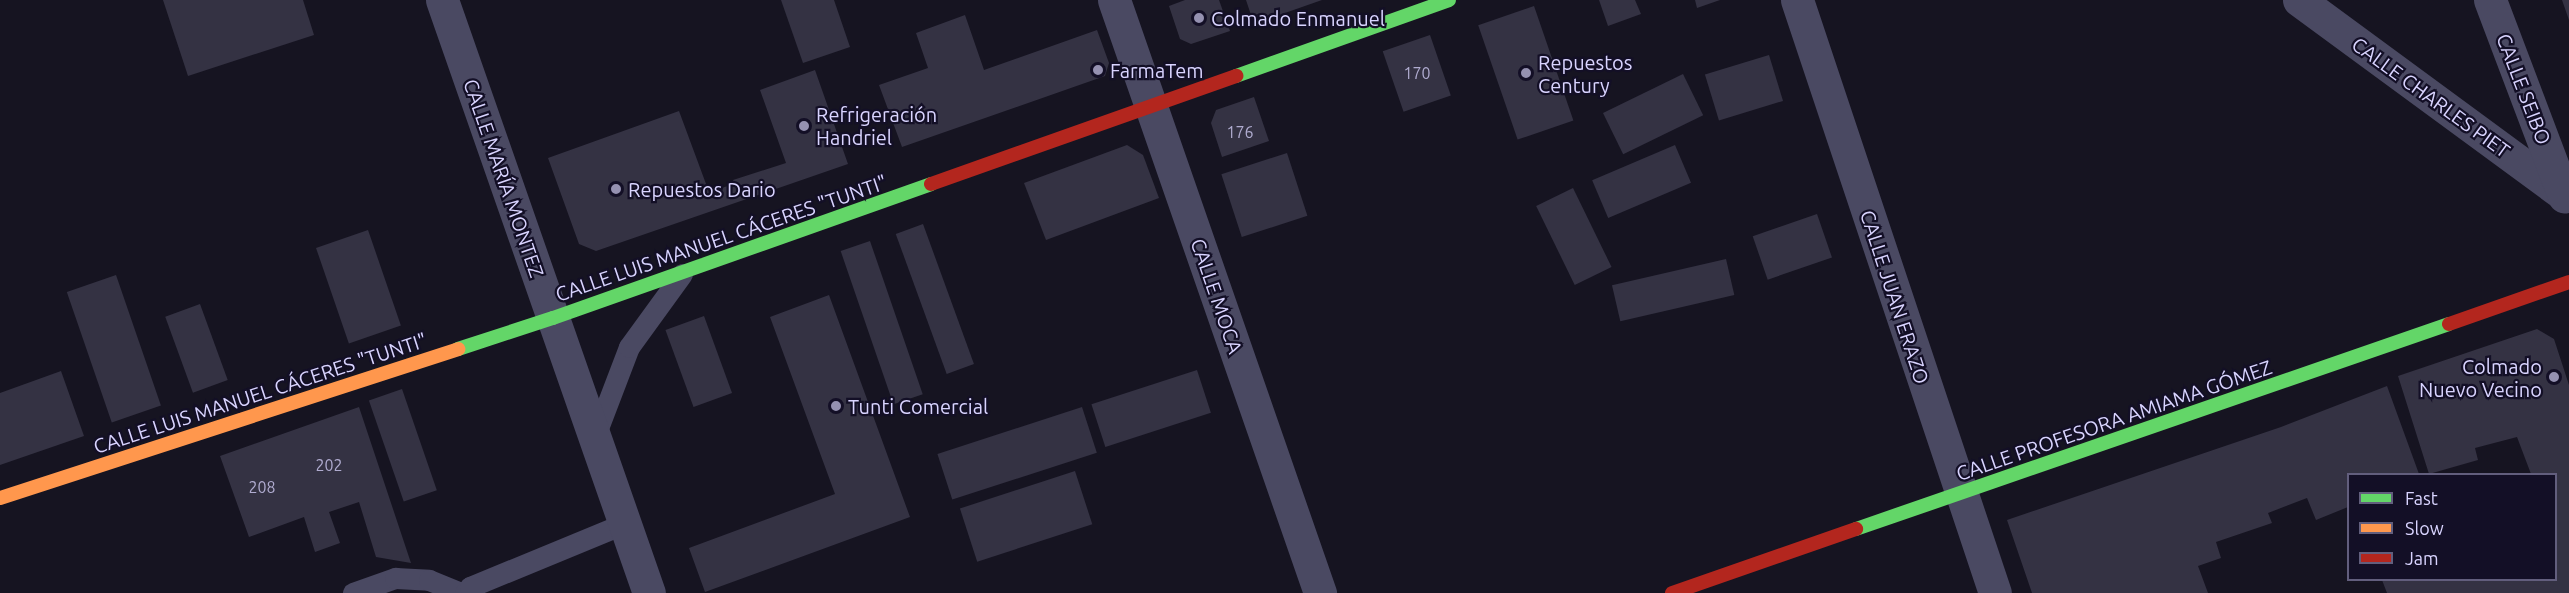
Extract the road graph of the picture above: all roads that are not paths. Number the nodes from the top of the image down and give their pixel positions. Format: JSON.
{"nodes":[{"id":1,"x":442,"y":0,"type":"edge"},
{"id":2,"x":1114,"y":0,"type":"edge"},
{"id":3,"x":1449,"y":0,"type":"edge"},
{"id":4,"x":1797,"y":0,"type":"edge"},
{"id":5,"x":2299,"y":0,"type":"edge"},
{"id":6,"x":2490,"y":0,"type":"edge"},
{"id":7,"x":1151,"y":107,"type":"junction"},
{"id":8,"x":2566,"y":203,"type":"edge"},
{"id":9,"x":683,"y":272,"type":"junction"},
{"id":10,"x":2569,"y":282,"type":"edge"},
{"id":11,"x":553,"y":318,"type":"junction"},
{"id":12,"x":595,"y":436,"type":"junction"},
{"id":13,"x":1961,"y":494,"type":"junction"},
{"id":14,"x":0,"y":498,"type":"edge"},
{"id":15,"x":625,"y":523,"type":"junction"},
{"id":16,"x":352,"y":593,"type":"edge"},
{"id":17,"x":461,"y":593,"type":"edge"},
{"id":18,"x":465,"y":593,"type":"edge"},
{"id":19,"x":649,"y":593,"type":"edge"},
{"id":20,"x":1320,"y":593,"type":"edge"},
{"id":21,"x":1672,"y":593,"type":"edge"},
{"id":22,"x":1995,"y":593,"type":"edge"}],
"edges":[{"from":1,"to":11,"type":"street","name":"CALLE MARÍA MONTEZ"},
{"from":2,"to":7,"type":"street","name":"CALLE MOCA"},
{"from":3,"to":7,"type":"street","name":"CALLE LUIS MANUEL CÁCERES \"TUNTI\""},
{"from":4,"to":13,"type":"street","name":"CALLE JUAN ERAZO"},
{"from":5,"to":8,"type":"street","name":"CALLE CHARLES PIET"},
{"from":6,"to":8,"type":"street","name":"CALLE SEIBO"},
{"from":7,"to":9,"type":"street","name":"CALLE LUIS MANUEL CÁCERES \"TUNTI\""},
{"from":7,"to":20,"type":"street","name":"CALLE MOCA"},
{"from":9,"to":11,"type":"street","name":"CALLE LUIS MANUEL CÁCERES \"TUNTI\""},
{"from":9,"to":12,"type":"lane"},
{"from":10,"to":13,"type":"street","name":"CALLE PROFESORA AMIAMA GÓMEZ"},
{"from":11,"to":12,"type":"street","name":"CALLE MARÍA MONTEZ"},
{"from":11,"to":14,"type":"street","name":"CALLE LUIS MANUEL CÁCERES \"TUNTI\""},
{"from":12,"to":15,"type":"street","name":"CALLE MARÍA MONTEZ"},
{"from":13,"to":21,"type":"street","name":"CALLE PROFESORA AMIAMA GÓMEZ"},
{"from":13,"to":22,"type":"street","name":"CALLE JUAN ERAZO"},
{"from":15,"to":18,"type":"lane"},
{"from":15,"to":19,"type":"street","name":"CALLE MARÍA MONTEZ"},
{"from":16,"to":17,"type":"lane"}]}
